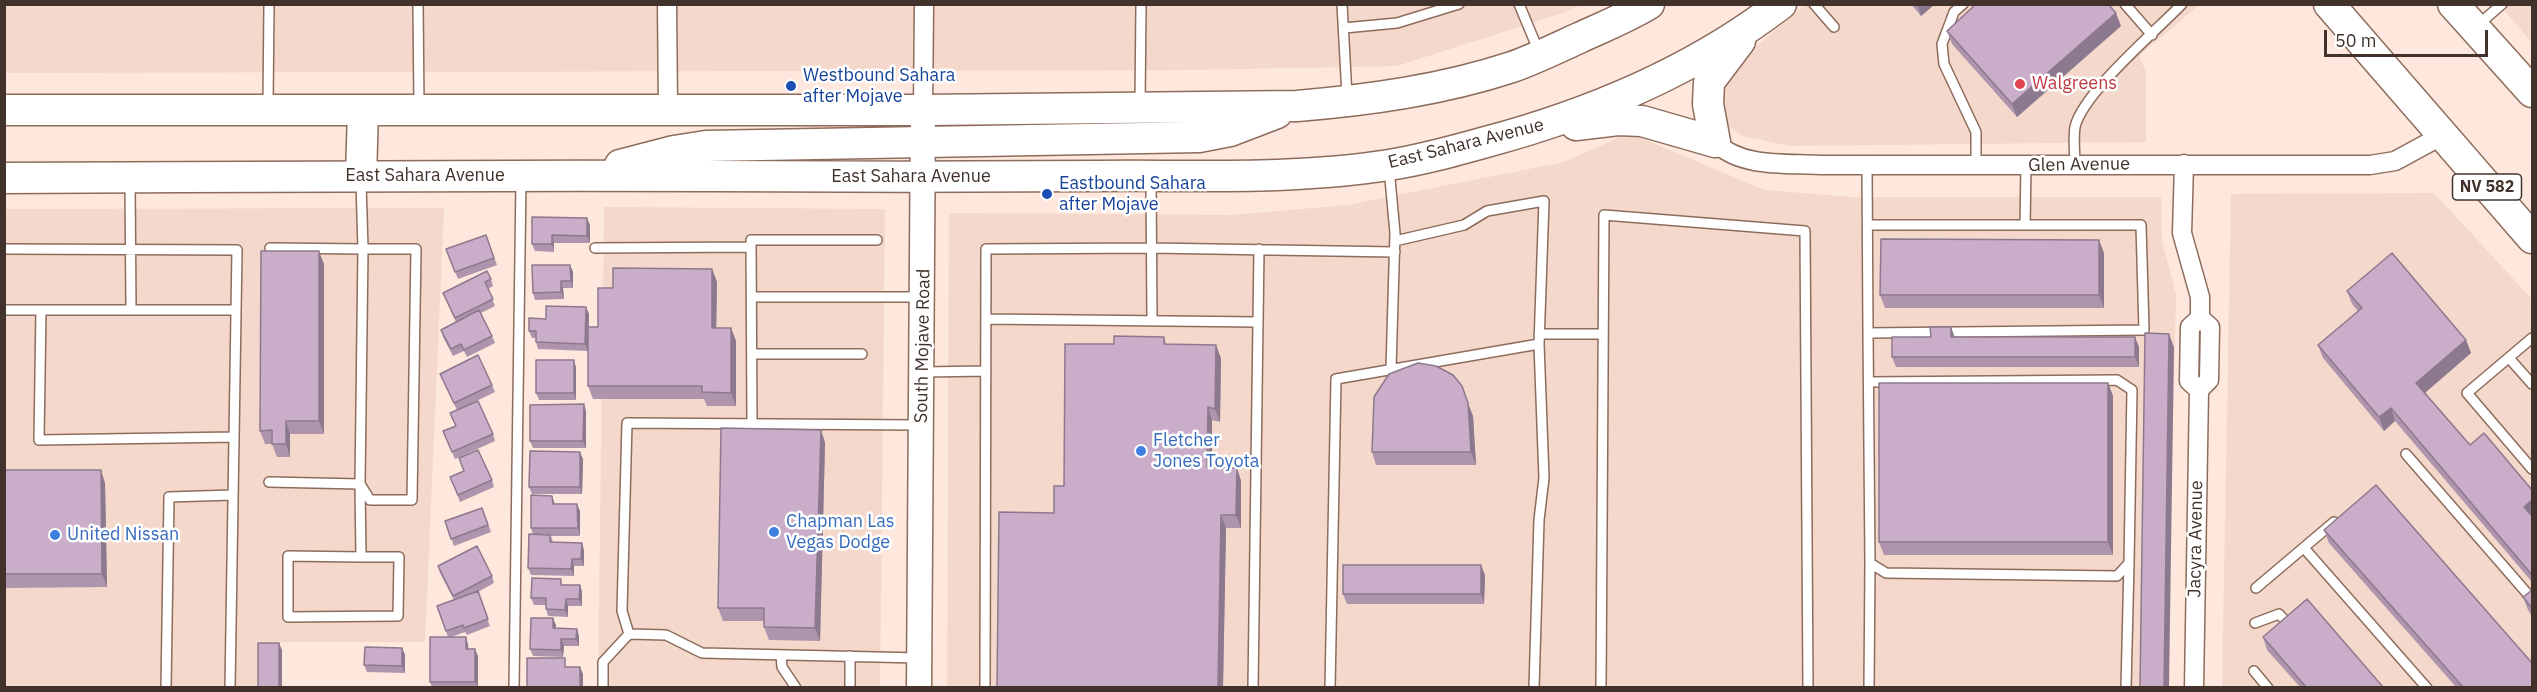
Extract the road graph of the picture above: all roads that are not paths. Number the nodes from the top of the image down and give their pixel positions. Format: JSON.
{"nodes":[{"id":1,"x":269,"y":4,"type":"edge"},
{"id":2,"x":418,"y":4,"type":"edge"},
{"id":3,"x":667,"y":4,"type":"edge"},
{"id":4,"x":924,"y":4,"type":"edge"},
{"id":5,"x":1141,"y":4,"type":"edge"},
{"id":6,"x":1342,"y":4,"type":"edge"},
{"id":7,"x":1459,"y":4,"type":"edge"},
{"id":8,"x":1519,"y":4,"type":"edge"},
{"id":9,"x":1649,"y":4,"type":"edge"},
{"id":10,"x":1781,"y":4,"type":"edge"},
{"id":11,"x":1814,"y":4,"type":"edge"},
{"id":12,"x":1963,"y":4,"type":"edge"},
{"id":13,"x":2125,"y":4,"type":"edge"},
{"id":14,"x":2182,"y":4,"type":"edge"},
{"id":15,"x":2329,"y":4,"type":"edge"},
{"id":16,"x":2453,"y":4,"type":"edge"},
{"id":17,"x":2502,"y":4,"type":"edge"},
{"id":18,"x":1752,"y":27,"type":"junction"},
{"id":19,"x":1834,"y":27,"type":"dead end"},
{"id":20,"x":1344,"y":28,"type":"junction"},
{"id":21,"x":2475,"y":28,"type":"junction"},
{"id":22,"x":2152,"y":35,"type":"junction"},
{"id":23,"x":1540,"y":55,"type":"junction"},
{"id":24,"x":2532,"y":92,"type":"edge"},
{"id":25,"x":1347,"y":101,"type":"junction"},
{"id":26,"x":1296,"y":106,"type":"junction"},
{"id":27,"x":1140,"y":107,"type":"junction"},
{"id":28,"x":668,"y":108,"type":"junction"},
{"id":29,"x":419,"y":109,"type":"junction"},
{"id":30,"x":4,"y":110,"type":"edge"},
{"id":31,"x":268,"y":110,"type":"junction"},
{"id":32,"x":363,"y":110,"type":"junction"},
{"id":33,"x":923,"y":110,"type":"junction"},
{"id":34,"x":1531,"y":130,"type":"junction"},
{"id":35,"x":2441,"y":136,"type":"junction"},
{"id":36,"x":924,"y":141,"type":"junction"},
{"id":37,"x":1714,"y":142,"type":"junction"},
{"id":38,"x":2184,"y":164,"type":"junction"},
{"id":39,"x":1389,"y":165,"type":"junction"},
{"id":40,"x":2075,"y":165,"type":"junction"},
{"id":41,"x":1867,"y":166,"type":"junction"},
{"id":42,"x":1976,"y":166,"type":"junction"},
{"id":43,"x":2026,"y":166,"type":"junction"},
{"id":44,"x":1150,"y":175,"type":"junction"},
{"id":45,"x":521,"y":176,"type":"junction"},
{"id":46,"x":580,"y":176,"type":"junction"},
{"id":47,"x":362,"y":177,"type":"junction"},
{"id":48,"x":924,"y":177,"type":"junction"},
{"id":49,"x":4,"y":178,"type":"edge"},
{"id":50,"x":130,"y":178,"type":"junction"},
{"id":51,"x":1868,"y":225,"type":"junction"},
{"id":52,"x":2025,"y":225,"type":"junction"},
{"id":53,"x":2532,"y":238,"type":"edge"},
{"id":54,"x":877,"y":240,"type":"dead end"},
{"id":55,"x":1395,"y":241,"type":"junction"},
{"id":56,"x":751,"y":247,"type":"junction"},
{"id":57,"x":270,"y":248,"type":"edge"},
{"id":58,"x":595,"y":248,"type":"dead end"},
{"id":59,"x":1151,"y":248,"type":"junction"},
{"id":60,"x":4,"y":249,"type":"edge"},
{"id":61,"x":131,"y":249,"type":"junction"},
{"id":62,"x":363,"y":249,"type":"junction"},
{"id":63,"x":1259,"y":249,"type":"junction"},
{"id":64,"x":1395,"y":252,"type":"junction"},
{"id":65,"x":752,"y":297,"type":"junction"},
{"id":66,"x":924,"y":297,"type":"junction"},
{"id":67,"x":4,"y":310,"type":"edge"},
{"id":68,"x":41,"y":310,"type":"junction"},
{"id":69,"x":131,"y":310,"type":"junction"},
{"id":70,"x":236,"y":310,"type":"junction"},
{"id":71,"x":2200,"y":318,"type":"junction"},
{"id":72,"x":986,"y":319,"type":"junction"},
{"id":73,"x":1152,"y":321,"type":"junction"},
{"id":74,"x":1258,"y":322,"type":"junction"},
{"id":75,"x":1868,"y":333,"type":"junction"},
{"id":76,"x":1603,"y":334,"type":"junction"},
{"id":77,"x":2532,"y":338,"type":"edge"},
{"id":78,"x":1539,"y":339,"type":"junction"},
{"id":79,"x":2190,"y":341,"type":"junction"},
{"id":80,"x":2210,"y":341,"type":"junction"},
{"id":81,"x":752,"y":354,"type":"junction"},
{"id":82,"x":862,"y":354,"type":"dead end"},
{"id":83,"x":2509,"y":358,"type":"junction"},
{"id":84,"x":1391,"y":369,"type":"junction"},
{"id":85,"x":986,"y":371,"type":"junction"},
{"id":86,"x":923,"y":372,"type":"junction"},
{"id":87,"x":1869,"y":382,"type":"junction"},
{"id":88,"x":2532,"y":384,"type":"edge"},
{"id":89,"x":2199,"y":390,"type":"junction"},
{"id":90,"x":752,"y":424,"type":"junction"},
{"id":91,"x":922,"y":425,"type":"junction"},
{"id":92,"x":234,"y":437,"type":"junction"},
{"id":93,"x":2406,"y":454,"type":"dead end"},
{"id":94,"x":2532,"y":469,"type":"edge"},
{"id":95,"x":269,"y":482,"type":"dead end"},
{"id":96,"x":360,"y":484,"type":"junction"},
{"id":97,"x":232,"y":495,"type":"junction"},
{"id":98,"x":2344,"y":513,"type":"edge"},
{"id":99,"x":2304,"y":548,"type":"junction"},
{"id":100,"x":361,"y":557,"type":"junction"},
{"id":101,"x":1870,"y":563,"type":"junction"},
{"id":102,"x":2129,"y":563,"type":"junction"},
{"id":103,"x":2256,"y":588,"type":"dead end"},
{"id":104,"x":2532,"y":599,"type":"edge"},
{"id":105,"x":2255,"y":623,"type":"dead end"},
{"id":106,"x":2293,"y":630,"type":"edge"},
{"id":107,"x":629,"y":634,"type":"junction"},
{"id":108,"x":781,"y":655,"type":"junction"},
{"id":109,"x":850,"y":656,"type":"junction"},
{"id":110,"x":919,"y":658,"type":"junction"},
{"id":111,"x":2254,"y":671,"type":"dead end"},
{"id":112,"x":166,"y":687,"type":"edge"},
{"id":113,"x":230,"y":687,"type":"edge"},
{"id":114,"x":514,"y":687,"type":"edge"},
{"id":115,"x":603,"y":687,"type":"edge"},
{"id":116,"x":796,"y":687,"type":"edge"},
{"id":117,"x":850,"y":687,"type":"edge"},
{"id":118,"x":919,"y":687,"type":"edge"},
{"id":119,"x":985,"y":687,"type":"edge"},
{"id":120,"x":1253,"y":687,"type":"edge"},
{"id":121,"x":1330,"y":687,"type":"edge"},
{"id":122,"x":1534,"y":687,"type":"edge"},
{"id":123,"x":1600,"y":687,"type":"edge"},
{"id":124,"x":1808,"y":687,"type":"edge"},
{"id":125,"x":1869,"y":687,"type":"edge"},
{"id":126,"x":2126,"y":687,"type":"edge"},
{"id":127,"x":2194,"y":687,"type":"edge"},
{"id":128,"x":2268,"y":687,"type":"edge"},
{"id":129,"x":2427,"y":687,"type":"edge"}],
"edges":[{"from":1,"to":31,"type":"lane"},
{"from":2,"to":29,"type":"lane"},
{"from":3,"to":28,"type":"street"},
{"from":4,"to":33,"type":"street","name":"South Mojave Road"},
{"from":5,"to":27,"type":"lane"},
{"from":6,"to":20,"type":"lane"},
{"from":7,"to":20,"type":"lane"},
{"from":8,"to":23,"type":"lane"},
{"from":9,"to":23,"type":"main road"},
{"from":10,"to":18,"type":"main road","name":"East Sahara Avenue"},
{"from":11,"to":19,"type":"lane"},
{"from":12,"to":42,"type":"lane"},
{"from":13,"to":22,"type":"lane"},
{"from":14,"to":22,"type":"lane"},
{"from":15,"to":35,"type":"main road","number":"NV 582"},
{"from":16,"to":21,"type":"main road"},
{"from":17,"to":21,"type":"lane"},
{"from":18,"to":34,"type":"main road","name":"East Sahara Avenue"},
{"from":18,"to":37,"type":"main road"},
{"from":20,"to":25,"type":"lane"},
{"from":21,"to":24,"type":"main road"},
{"from":22,"to":40,"type":"lane"},
{"from":23,"to":25,"type":"main road"},
{"from":25,"to":26,"type":"main road"},
{"from":26,"to":27,"type":"main road"},
{"from":26,"to":36,"type":"main road"},
{"from":27,"to":33,"type":"main road"},
{"from":28,"to":29,"type":"main road"},
{"from":28,"to":33,"type":"main road"},
{"from":29,"to":32,"type":"main road"},
{"from":30,"to":31,"type":"main road"},
{"from":31,"to":32,"type":"main road"},
{"from":32,"to":47,"type":"main road"},
{"from":33,"to":36,"type":"street","name":"South Mojave Road"},
{"from":34,"to":37,"type":"main road"},
{"from":34,"to":39,"type":"main road","name":"East Sahara Avenue"},
{"from":35,"to":38,"type":"street","name":"Glen Avenue"},
{"from":35,"to":53,"type":"main road","number":"NV 582"},
{"from":36,"to":46,"type":"main road"},
{"from":36,"to":48,"type":"street","name":"South Mojave Road"},
{"from":37,"to":41,"type":"street","name":"Glen Avenue"},
{"from":38,"to":40,"type":"street","name":"Glen Avenue"},
{"from":38,"to":71,"type":"street","name":"Jacyra Avenue"},
{"from":39,"to":44,"type":"main road","name":"East Sahara Avenue"},
{"from":39,"to":55,"type":"lane"},
{"from":40,"to":43,"type":"street","name":"Glen Avenue"},
{"from":41,"to":42,"type":"street","name":"Glen Avenue"},
{"from":41,"to":51,"type":"lane"},
{"from":42,"to":43,"type":"street","name":"Glen Avenue"},
{"from":43,"to":52,"type":"lane"},
{"from":44,"to":48,"type":"main road","name":"East Sahara Avenue"},
{"from":44,"to":59,"type":"lane"},
{"from":45,"to":46,"type":"main road","name":"East Sahara Avenue"},
{"from":45,"to":47,"type":"main road","name":"East Sahara Avenue"},
{"from":45,"to":114,"type":"lane"},
{"from":46,"to":48,"type":"main road","name":"East Sahara Avenue"},
{"from":47,"to":50,"type":"main road","name":"East Sahara Avenue"},
{"from":47,"to":62,"type":"lane"},
{"from":48,"to":66,"type":"street","name":"South Mojave Road"},
{"from":49,"to":50,"type":"main road","name":"East Sahara Avenue"},
{"from":50,"to":61,"type":"lane"},
{"from":51,"to":52,"type":"lane"},
{"from":51,"to":75,"type":"lane"},
{"from":52,"to":75,"type":"lane"},
{"from":54,"to":56,"type":"lane"},
{"from":55,"to":64,"type":"lane"},
{"from":55,"to":78,"type":"lane"},
{"from":56,"to":58,"type":"lane"},
{"from":56,"to":65,"type":"lane"},
{"from":57,"to":62,"type":"lane"},
{"from":59,"to":63,"type":"lane"},
{"from":59,"to":72,"type":"lane"},
{"from":59,"to":73,"type":"lane"},
{"from":60,"to":61,"type":"lane"},
{"from":61,"to":69,"type":"lane"},
{"from":61,"to":70,"type":"lane"},
{"from":62,"to":96,"type":"lane"},
{"from":62,"to":96,"type":"lane"},
{"from":63,"to":64,"type":"lane"},
{"from":63,"to":74,"type":"lane"},
{"from":64,"to":84,"type":"lane"},
{"from":65,"to":66,"type":"lane"},
{"from":65,"to":81,"type":"lane"},
{"from":66,"to":86,"type":"street","name":"South Mojave Road"},
{"from":67,"to":68,"type":"lane"},
{"from":68,"to":69,"type":"lane"},
{"from":68,"to":92,"type":"lane"},
{"from":69,"to":70,"type":"lane"},
{"from":70,"to":92,"type":"lane"},
{"from":71,"to":79,"type":"street","name":"Jacyra Avenue"},
{"from":71,"to":80,"type":"street","name":"Jacyra Avenue"},
{"from":72,"to":73,"type":"lane"},
{"from":72,"to":85,"type":"lane"},
{"from":73,"to":74,"type":"lane"},
{"from":74,"to":120,"type":"lane"},
{"from":75,"to":87,"type":"lane"},
{"from":76,"to":78,"type":"lane"},
{"from":76,"to":123,"type":"lane"},
{"from":76,"to":124,"type":"lane"},
{"from":77,"to":83,"type":"lane"},
{"from":78,"to":84,"type":"lane"},
{"from":78,"to":122,"type":"lane"},
{"from":79,"to":80,"type":"lane"},
{"from":79,"to":89,"type":"street","name":"Jacyra Avenue"},
{"from":80,"to":89,"type":"street","name":"Jacyra Avenue"},
{"from":81,"to":82,"type":"lane"},
{"from":81,"to":90,"type":"lane"},
{"from":83,"to":88,"type":"lane"},
{"from":83,"to":94,"type":"lane"},
{"from":84,"to":121,"type":"lane"},
{"from":85,"to":86,"type":"lane"},
{"from":85,"to":119,"type":"lane"},
{"from":86,"to":91,"type":"street","name":"South Mojave Road"},
{"from":87,"to":101,"type":"lane"},
{"from":87,"to":102,"type":"lane"},
{"from":89,"to":127,"type":"street","name":"Jacyra Avenue"},
{"from":90,"to":91,"type":"lane"},
{"from":90,"to":107,"type":"lane"},
{"from":91,"to":110,"type":"street","name":"South Mojave Road"},
{"from":92,"to":97,"type":"lane"},
{"from":93,"to":104,"type":"lane"},
{"from":95,"to":96,"type":"lane"},
{"from":96,"to":100,"type":"lane"},
{"from":97,"to":112,"type":"lane"},
{"from":97,"to":113,"type":"lane"},
{"from":98,"to":99,"type":"lane"},
{"from":99,"to":103,"type":"lane"},
{"from":99,"to":129,"type":"lane"},
{"from":100,"to":100,"type":"lane"},
{"from":101,"to":102,"type":"lane"},
{"from":101,"to":125,"type":"lane"},
{"from":102,"to":126,"type":"lane"},
{"from":105,"to":106,"type":"lane"},
{"from":107,"to":108,"type":"lane"},
{"from":107,"to":115,"type":"lane"},
{"from":108,"to":109,"type":"lane"},
{"from":108,"to":116,"type":"lane"},
{"from":109,"to":110,"type":"lane"},
{"from":109,"to":117,"type":"lane"},
{"from":110,"to":118,"type":"street","name":"South Mojave Road"},
{"from":111,"to":128,"type":"lane"}]}
